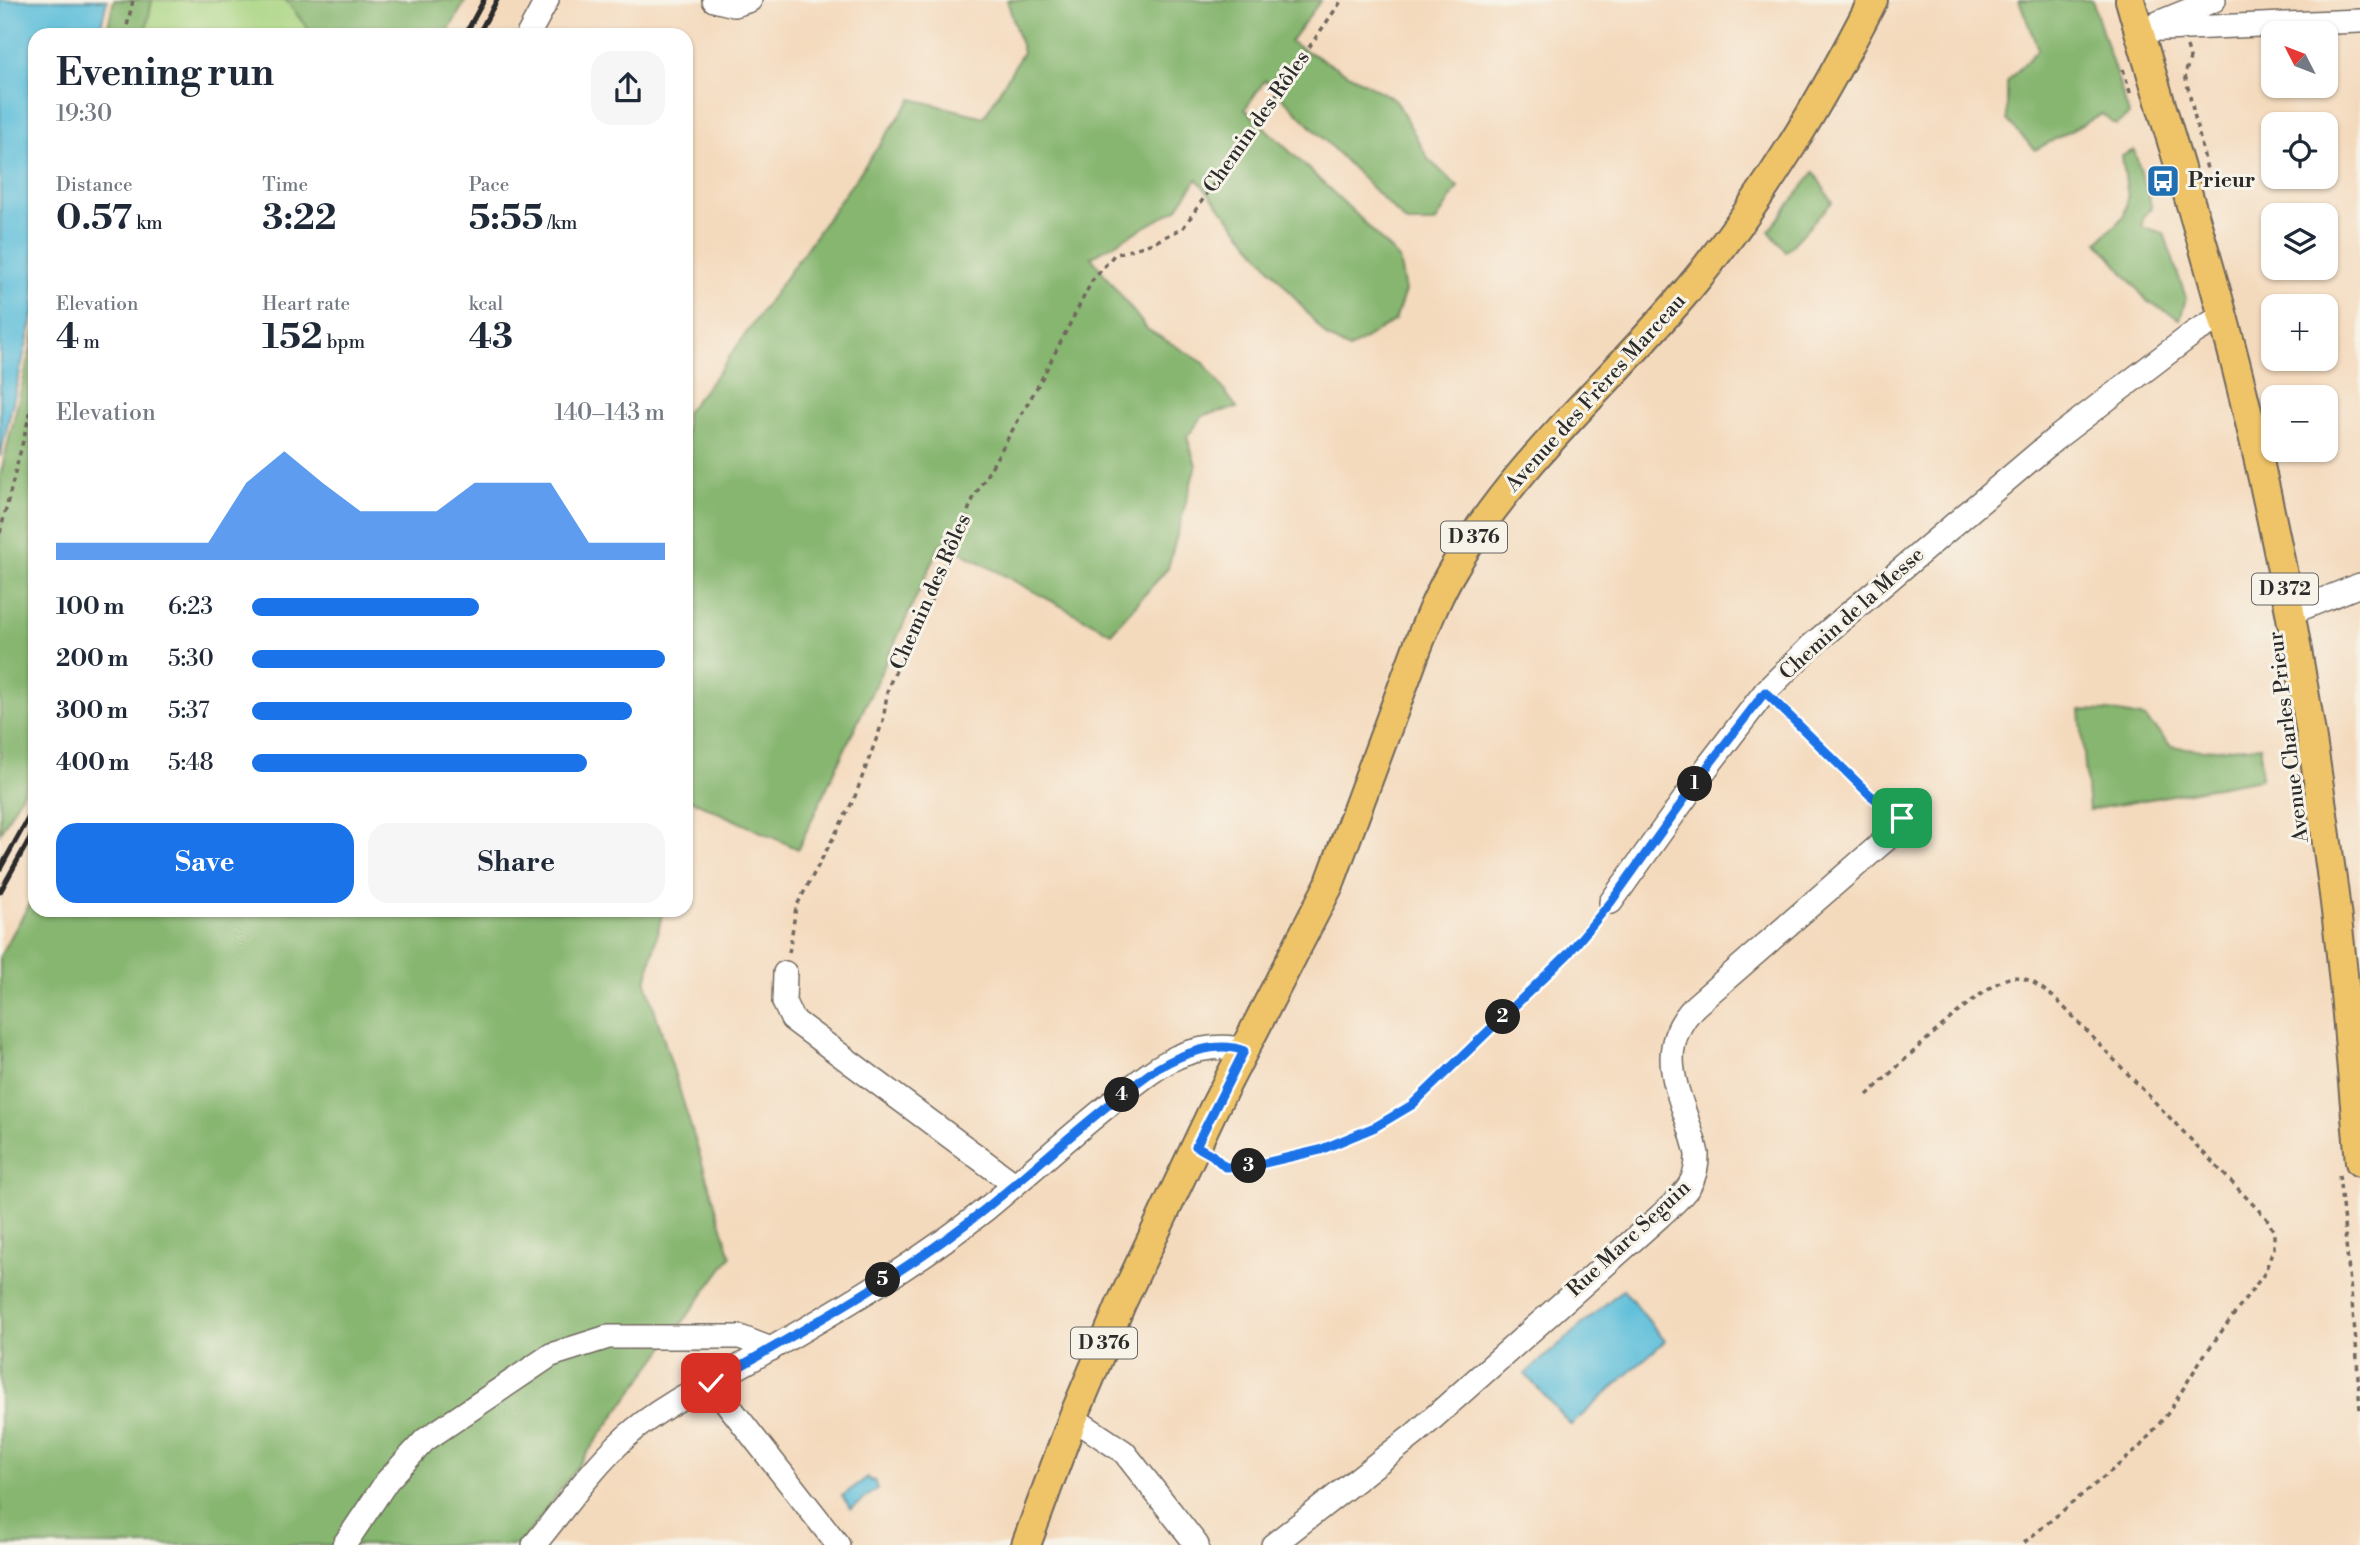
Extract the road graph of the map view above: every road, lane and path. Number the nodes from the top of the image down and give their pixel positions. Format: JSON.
{"nodes":[{"id":1,"x":134,"y":0,"type":"edge"},
{"id":2,"x":547,"y":0,"type":"edge"},
{"id":3,"x":714,"y":0,"type":"edge"},
{"id":4,"x":750,"y":0,"type":"edge"},
{"id":5,"x":1342,"y":0,"type":"edge"},
{"id":6,"x":1873,"y":0,"type":"edge"},
{"id":7,"x":2130,"y":0,"type":"edge"},
{"id":8,"x":2214,"y":0,"type":"edge"},
{"id":9,"x":2360,"y":21,"type":"edge"},
{"id":10,"x":127,"y":28,"type":"edge"},
{"id":11,"x":532,"y":28,"type":"edge"},
{"id":12,"x":2139,"y":30,"type":"junction"},
{"id":13,"x":2121,"y":63,"type":"dead end"},
{"id":14,"x":2133,"y":100,"type":"dead end"},
{"id":15,"x":2223,"y":316,"type":"junction"},
{"id":16,"x":28,"y":421,"type":"edge"},
{"id":17,"x":0,"y":533,"type":"edge"},
{"id":18,"x":2360,"y":585,"type":"edge"},
{"id":19,"x":2290,"y":613,"type":"junction"},
{"id":20,"x":1765,"y":692,"type":"junction"},
{"id":21,"x":1906,"y":822,"type":"joint"},
{"id":22,"x":1611,"y":902,"type":"joint"},
{"id":23,"x":2350,"y":952,"type":"edge"},
{"id":24,"x":785,"y":973,"type":"joint"},
{"id":25,"x":1244,"y":1051,"type":"junction"},
{"id":26,"x":1867,"y":1095,"type":"dead end"},
{"id":27,"x":1196,"y":1146,"type":"junction"},
{"id":28,"x":2349,"y":1163,"type":"edge"},
{"id":29,"x":1014,"y":1184,"type":"junction"},
{"id":30,"x":771,"y":1349,"type":"junction"},
{"id":31,"x":711,"y":1383,"type":"junction"},
{"id":32,"x":2360,"y":1411,"type":"edge"},
{"id":33,"x":1073,"y":1418,"type":"junction"},
{"id":34,"x":344,"y":1545,"type":"edge"},
{"id":35,"x":534,"y":1545,"type":"edge"},
{"id":36,"x":838,"y":1545,"type":"edge"},
{"id":37,"x":1026,"y":1545,"type":"edge"},
{"id":38,"x":1197,"y":1545,"type":"edge"},
{"id":39,"x":1273,"y":1545,"type":"edge"},
{"id":40,"x":2021,"y":1545,"type":"edge"}],
"edges":[{"from":1,"to":10,"type":"path"},
{"from":2,"to":11,"type":"street"},
{"from":3,"to":4,"type":"street"},
{"from":5,"to":24,"type":"path","name":"Chemin des Rôles"},
{"from":6,"to":25,"type":"main road","name":"Avenue des Frères Marceau","number":"D 376"},
{"from":7,"to":12,"type":"main road","name":"Avenue Charles Prieur","number":"D 372"},
{"from":8,"to":12,"type":"street"},
{"from":9,"to":12,"type":"street"},
{"from":12,"to":15,"type":"main road","name":"Avenue Charles Prieur","number":"D 372"},
{"from":13,"to":14,"type":"path"},
{"from":15,"to":19,"type":"main road","name":"Avenue Charles Prieur","number":"D 372"},
{"from":15,"to":20,"type":"street","name":"Chemin de la Messe"},
{"from":16,"to":17,"type":"path"},
{"from":18,"to":19,"type":"street"},
{"from":19,"to":23,"type":"main road","name":"Avenue Charles Prieur","number":"D 372"},
{"from":20,"to":21,"type":"path"},
{"from":20,"to":22,"type":"street","name":"Chemin de la Messe"},
{"from":21,"to":39,"type":"street","name":"Rue Marc Seguin"},
{"from":22,"to":27,"type":"path"},
{"from":23,"to":28,"type":"main road","name":"Avenue Charles Prieur","number":"D 372"},
{"from":24,"to":29,"type":"street"},
{"from":25,"to":27,"type":"main road","name":"Avenue des Frères Marceau","number":"D 376"},
{"from":25,"to":29,"type":"street"},
{"from":26,"to":40,"type":"path"},
{"from":27,"to":33,"type":"main road","number":"D 376"},
{"from":28,"to":32,"type":"path"},
{"from":29,"to":30,"type":"street"},
{"from":30,"to":31,"type":"street"},
{"from":30,"to":34,"type":"street"},
{"from":31,"to":35,"type":"street"},
{"from":31,"to":36,"type":"street"},
{"from":33,"to":37,"type":"main road","number":"D 376"},
{"from":33,"to":38,"type":"street"}]}
